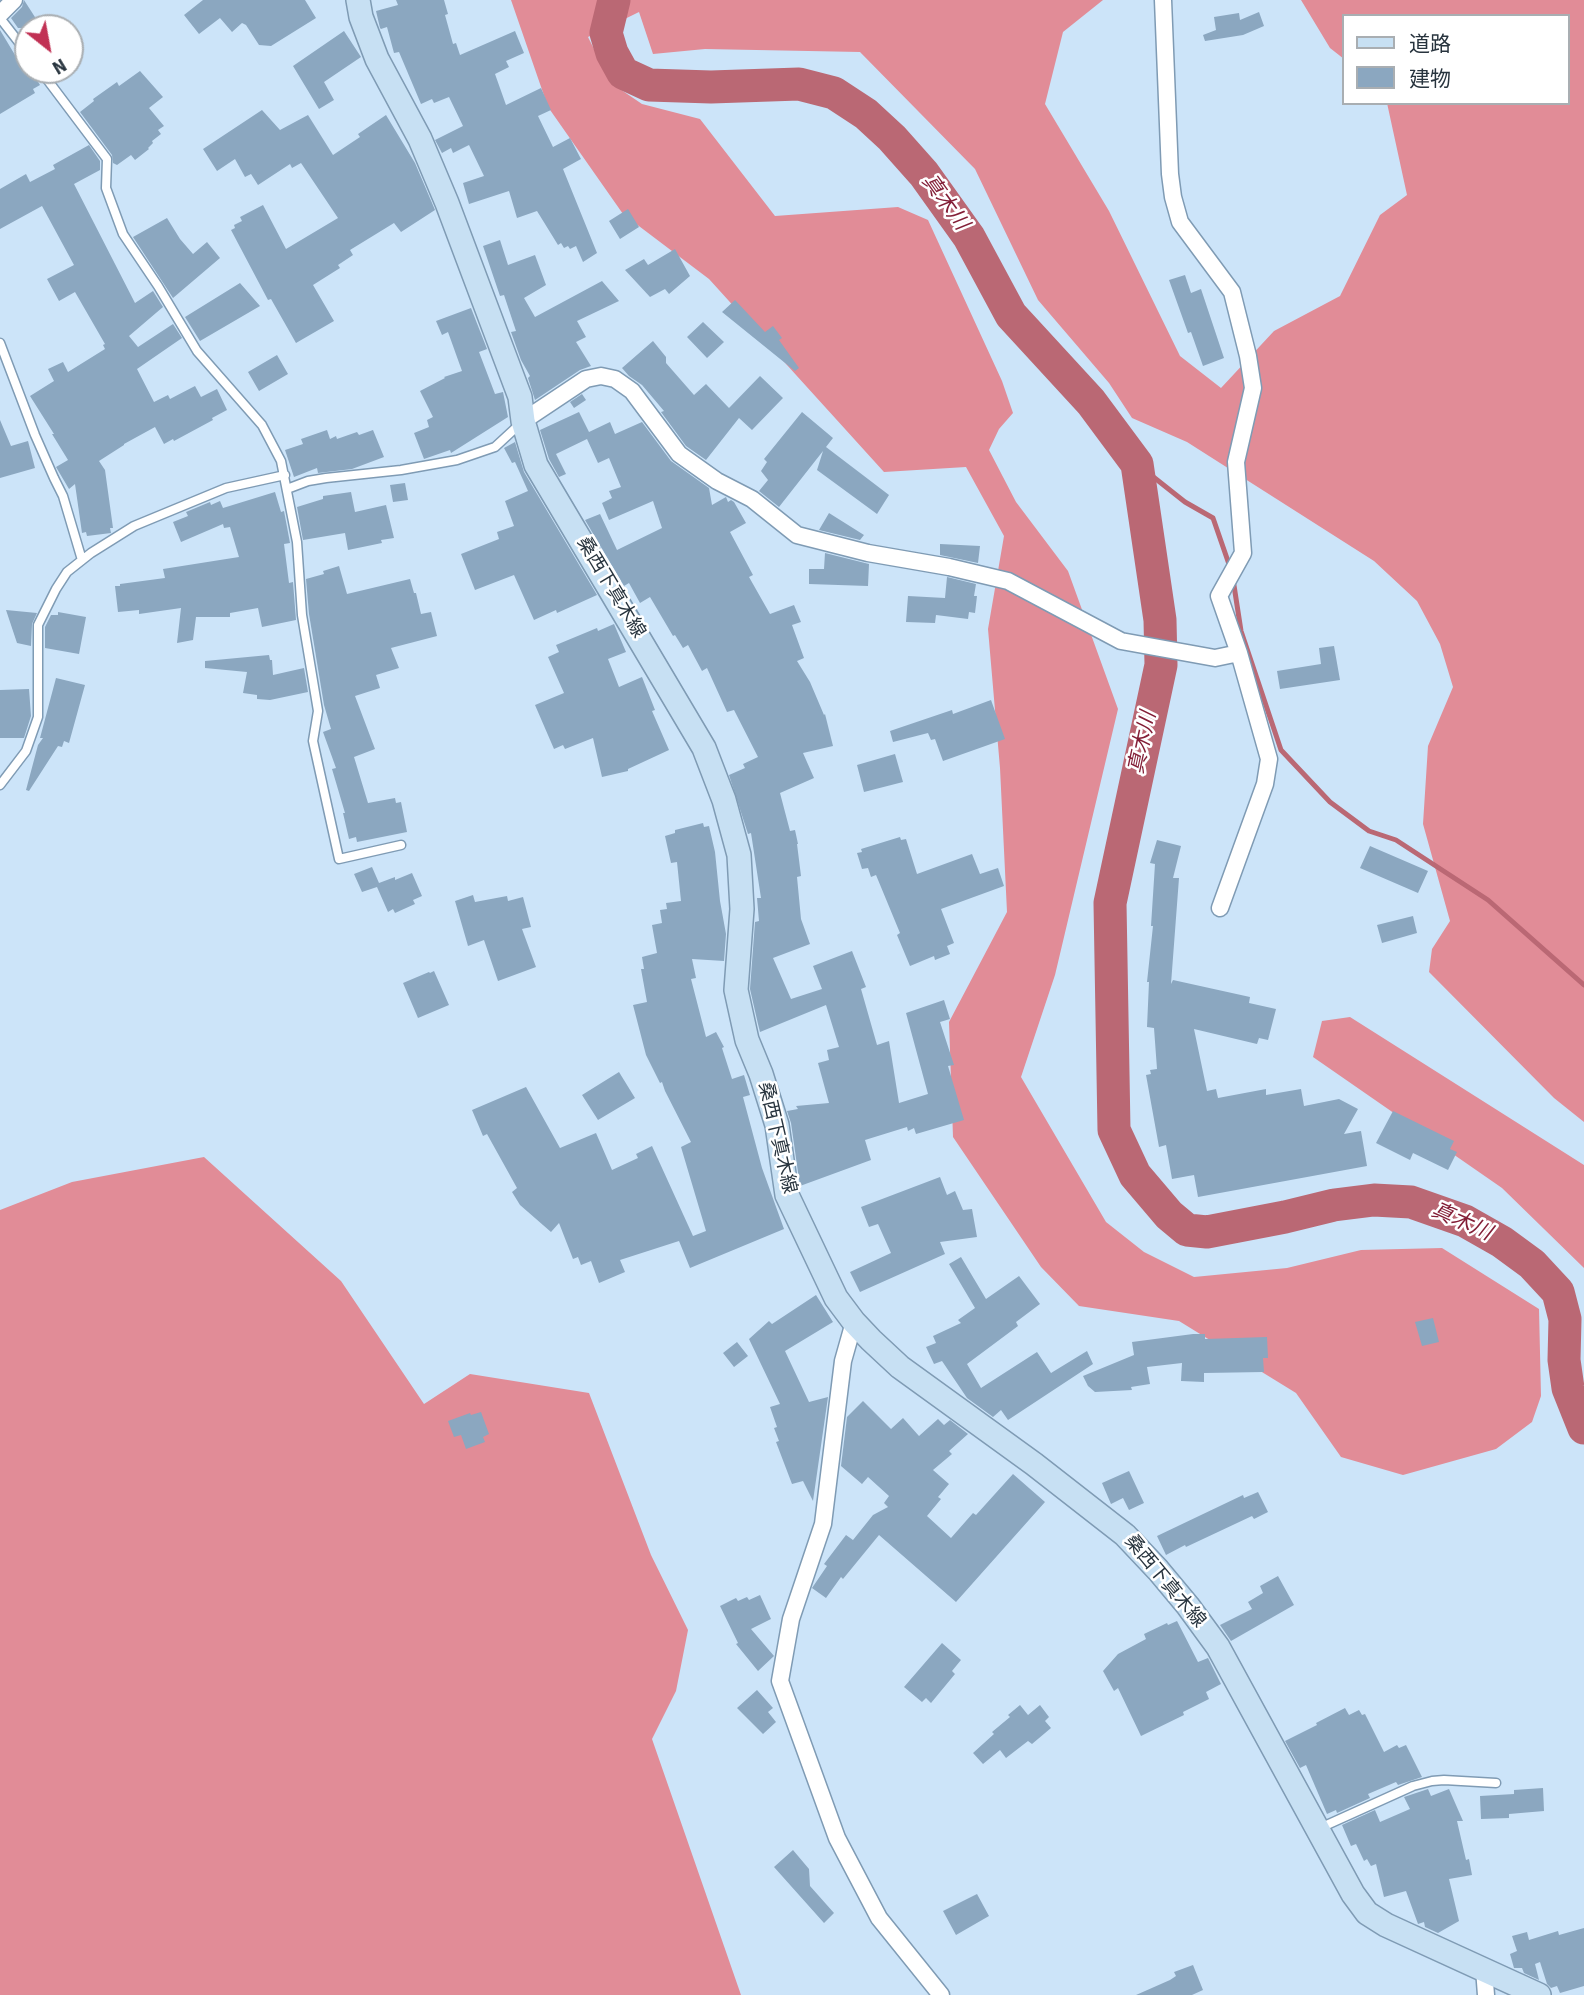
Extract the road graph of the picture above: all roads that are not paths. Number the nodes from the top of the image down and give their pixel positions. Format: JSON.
{"nodes":[{"id":1,"x":14,"y":0,"type":"edge"},
{"id":2,"x":358,"y":0,"type":"edge"},
{"id":3,"x":1163,"y":0,"type":"edge"},
{"id":4,"x":0,"y":16,"type":"edge"},
{"id":5,"x":14,"y":35,"type":"edge"},
{"id":6,"x":51,"y":84,"type":"edge"},
{"id":7,"x":0,"y":343,"type":"edge"},
{"id":8,"x":523,"y":421,"type":"junction"},
{"id":9,"x":285,"y":475,"type":"junction"},
{"id":10,"x":288,"y":489,"type":"junction"},
{"id":11,"x":82,"y":560,"type":"junction"},
{"id":12,"x":1239,"y":653,"type":"junction"},
{"id":13,"x":0,"y":785,"type":"edge"},
{"id":14,"x":401,"y":845,"type":"dead end"},
{"id":15,"x":1220,"y":908,"type":"dead end"},
{"id":16,"x":854,"y":1322,"type":"junction"},
{"id":17,"x":1496,"y":1783,"type":"dead end"},
{"id":18,"x":1317,"y":1829,"type":"junction"},
{"id":19,"x":1484,"y":1969,"type":"junction"},
{"id":20,"x":941,"y":1995,"type":"edge"},
{"id":21,"x":1486,"y":1995,"type":"edge"},
{"id":22,"x":1539,"y":1995,"type":"edge"}],
"edges":[{"from":1,"to":4,"type":"street"},
{"from":2,"to":8,"type":"main road","name":"桑西下真木線"},
{"from":3,"to":12,"type":"street"},
{"from":4,"to":5,"type":"lane"},
{"from":6,"to":9,"type":"lane"},
{"from":7,"to":11,"type":"lane"},
{"from":8,"to":10,"type":"lane"},
{"from":8,"to":12,"type":"street"},
{"from":8,"to":16,"type":"main road","name":"桑西下真木線"},
{"from":9,"to":10,"type":"lane"},
{"from":9,"to":11,"type":"lane"},
{"from":10,"to":14,"type":"lane"},
{"from":11,"to":13,"type":"lane"},
{"from":12,"to":15,"type":"street"},
{"from":16,"to":18,"type":"main road","name":"桑西下真木線"},
{"from":16,"to":20,"type":"street"},
{"from":17,"to":18,"type":"lane"},
{"from":18,"to":19,"type":"main road","name":"桑西下真木線"},
{"from":19,"to":21,"type":"street"},
{"from":19,"to":22,"type":"main road","name":"桑西下真木線"}]}
